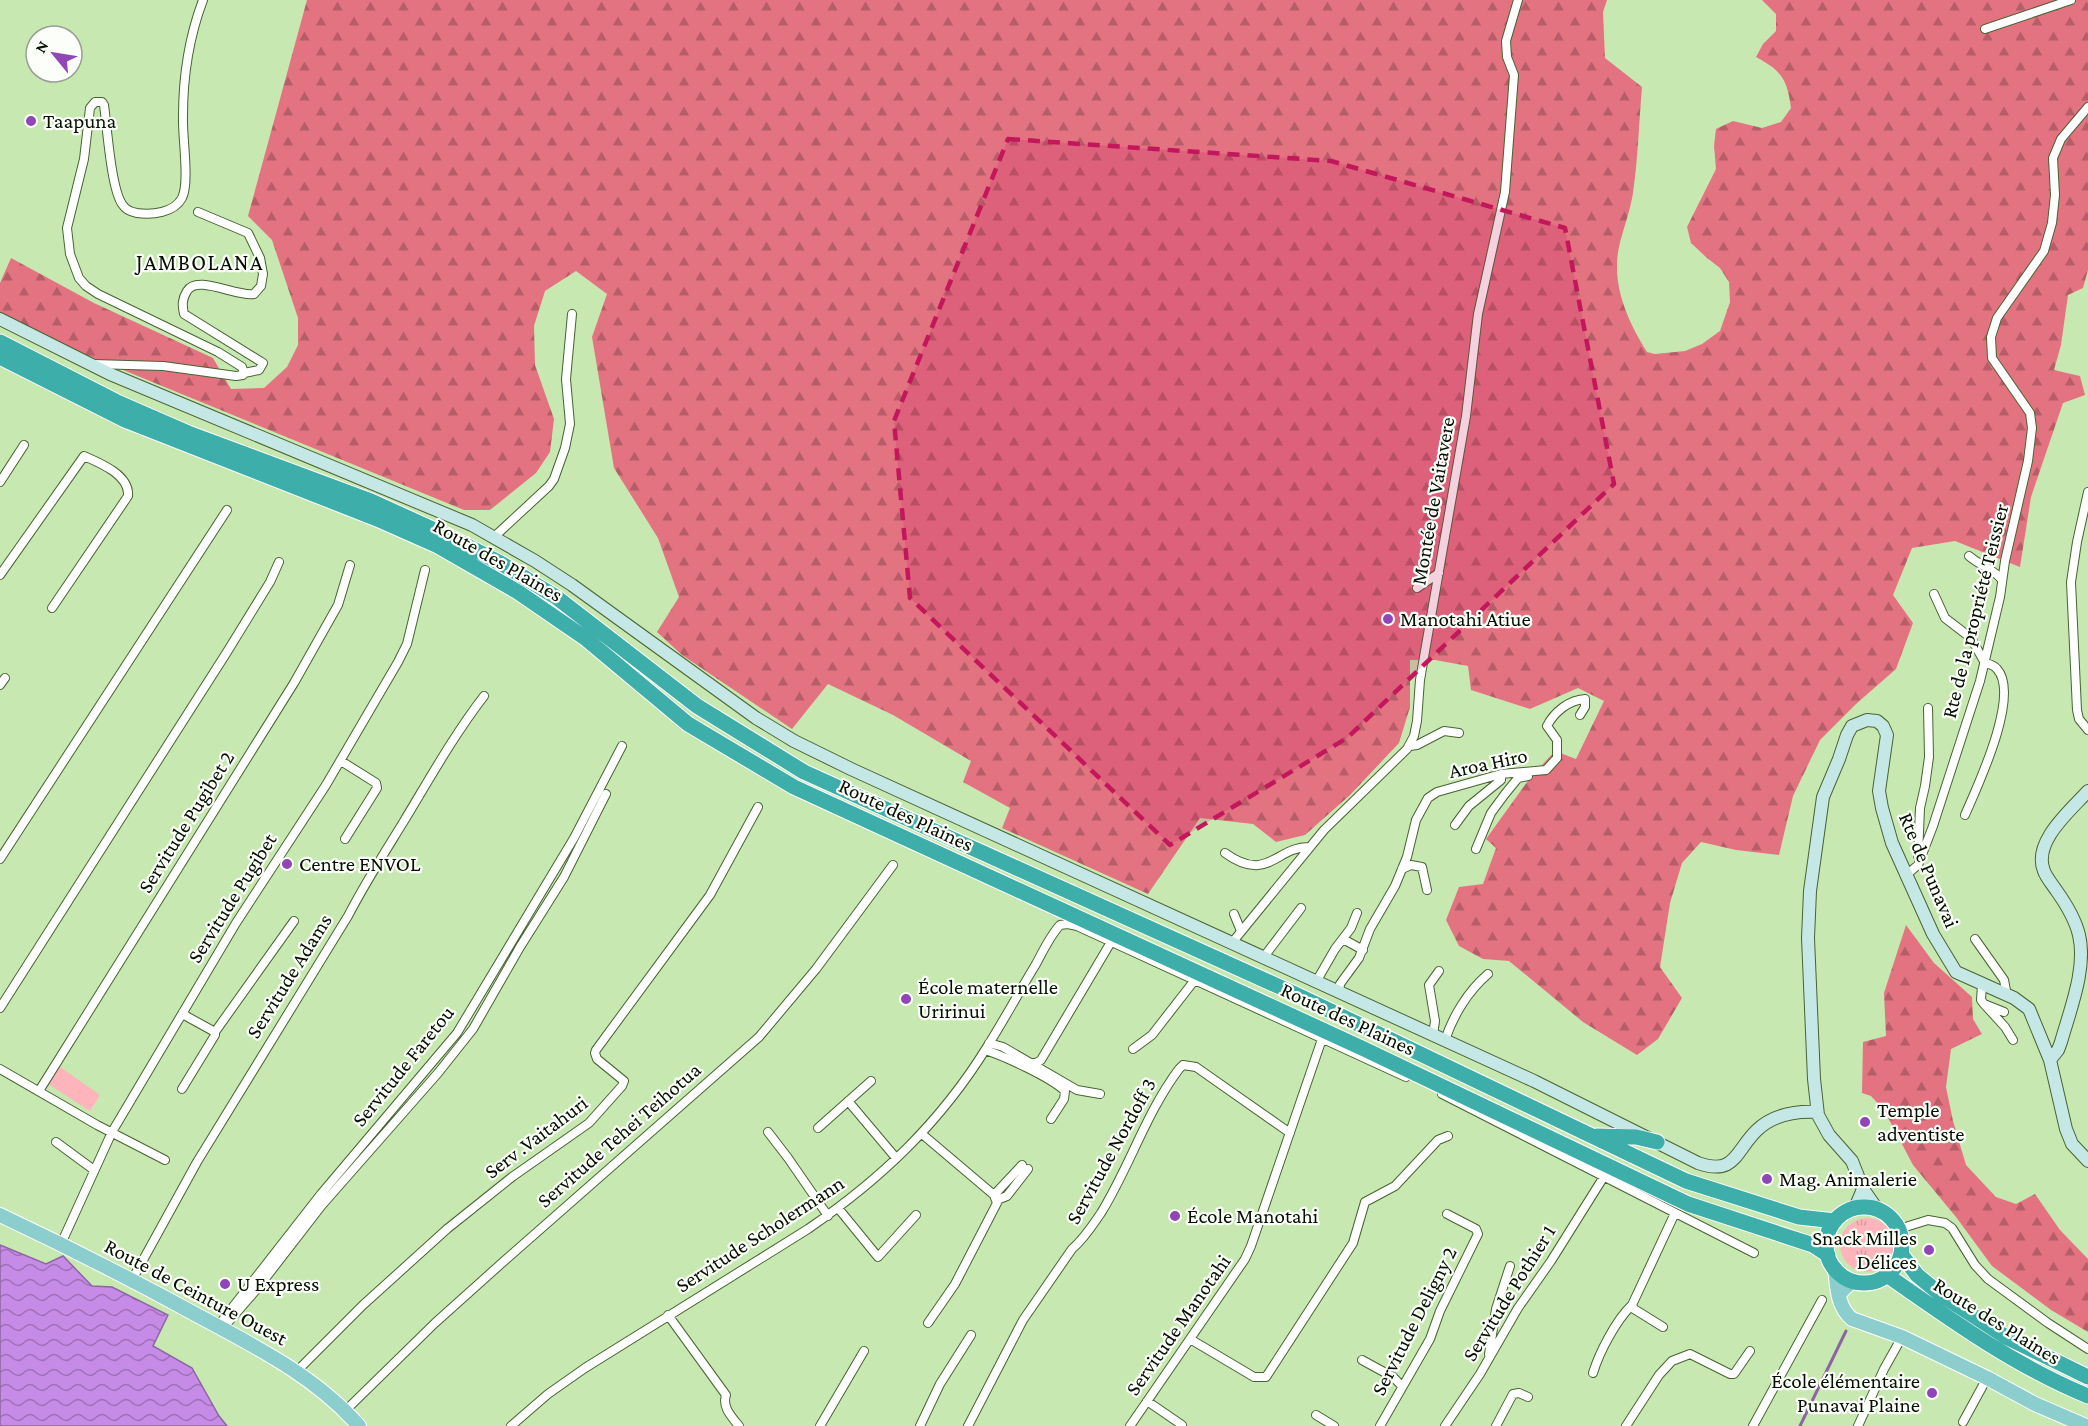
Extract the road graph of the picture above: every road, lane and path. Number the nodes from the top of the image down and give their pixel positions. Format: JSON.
{"nodes":[{"id":1,"x":203,"y":0,"type":"edge"},
{"id":2,"x":1518,"y":0,"type":"edge"},
{"id":3,"x":2071,"y":0,"type":"edge"},
{"id":4,"x":1985,"y":29,"type":"dead end"},
{"id":5,"x":2088,"y":107,"type":"edge"},
{"id":6,"x":198,"y":212,"type":"dead end"},
{"id":7,"x":572,"y":314,"type":"dead end"},
{"id":8,"x":0,"y":319,"type":"edge"},
{"id":9,"x":0,"y":342,"type":"edge"},
{"id":10,"x":0,"y":357,"type":"edge"},
{"id":11,"x":90,"y":364,"type":"junction"},
{"id":12,"x":244,"y":373,"type":"junction"},
{"id":13,"x":24,"y":445,"type":"dead end"},
{"id":14,"x":0,"y":482,"type":"edge"},
{"id":15,"x":2088,"y":492,"type":"edge"},
{"id":16,"x":227,"y":510,"type":"dead end"},
{"id":17,"x":494,"y":537,"type":"junction"},
{"id":18,"x":1969,"y":556,"type":"dead end"},
{"id":19,"x":279,"y":562,"type":"dead end"},
{"id":20,"x":350,"y":565,"type":"dead end"},
{"id":21,"x":425,"y":570,"type":"dead end"},
{"id":22,"x":1439,"y":573,"type":"junction"},
{"id":23,"x":0,"y":575,"type":"edge"},
{"id":24,"x":2002,"y":580,"type":"junction"},
{"id":25,"x":1417,"y":588,"type":"dead end"},
{"id":26,"x":1934,"y":594,"type":"dead end"},
{"id":27,"x":52,"y":608,"type":"dead end"},
{"id":28,"x":1985,"y":663,"type":"junction"},
{"id":29,"x":484,"y":696,"type":"dead end"},
{"id":30,"x":1928,"y":708,"type":"dead end"},
{"id":31,"x":1580,"y":715,"type":"dead end"},
{"id":32,"x":2088,"y":730,"type":"edge"},
{"id":33,"x":1459,"y":733,"type":"dead end"},
{"id":34,"x":622,"y":746,"type":"dead end"},
{"id":35,"x":1410,"y":746,"type":"junction"},
{"id":36,"x":1557,"y":758,"type":"junction"},
{"id":37,"x":341,"y":761,"type":"junction"},
{"id":38,"x":1501,"y":774,"type":"junction"},
{"id":39,"x":2088,"y":791,"type":"edge"},
{"id":40,"x":606,"y":794,"type":"dead end"},
{"id":41,"x":758,"y":807,"type":"dead end"},
{"id":42,"x":1965,"y":815,"type":"dead end"},
{"id":43,"x":1455,"y":825,"type":"dead end"},
{"id":44,"x":345,"y":839,"type":"dead end"},
{"id":45,"x":1310,"y":847,"type":"junction"},
{"id":46,"x":1476,"y":849,"type":"dead end"},
{"id":47,"x":1225,"y":853,"type":"dead end"},
{"id":48,"x":0,"y":859,"type":"edge"},
{"id":49,"x":1918,"y":865,"type":"junction"},
{"id":50,"x":894,"y":866,"type":"dead end"},
{"id":51,"x":1402,"y":869,"type":"junction"},
{"id":52,"x":1905,"y":876,"type":"junction"},
{"id":53,"x":1427,"y":890,"type":"dead end"},
{"id":54,"x":1301,"y":908,"type":"dead end"},
{"id":55,"x":1357,"y":913,"type":"dead end"},
{"id":56,"x":1234,"y":914,"type":"dead end"},
{"id":57,"x":294,"y":921,"type":"dead end"},
{"id":58,"x":1241,"y":931,"type":"junction"},
{"id":59,"x":1342,"y":939,"type":"junction"},
{"id":60,"x":1974,"y":939,"type":"dead end"},
{"id":61,"x":1111,"y":942,"type":"junction"},
{"id":62,"x":1231,"y":944,"type":"junction"},
{"id":63,"x":1363,"y":950,"type":"junction"},
{"id":64,"x":1263,"y":958,"type":"junction"},
{"id":65,"x":1439,"y":971,"type":"dead end"},
{"id":66,"x":1488,"y":974,"type":"dead end"},
{"id":67,"x":1194,"y":981,"type":"junction"},
{"id":68,"x":1316,"y":982,"type":"junction"},
{"id":69,"x":1982,"y":985,"type":"junction"},
{"id":70,"x":1339,"y":993,"type":"junction"},
{"id":71,"x":2007,"y":996,"type":"junction"},
{"id":72,"x":1984,"y":1004,"type":"junction"},
{"id":73,"x":0,"y":1008,"type":"edge"},
{"id":74,"x":2004,"y":1011,"type":"dead end"},
{"id":75,"x":183,"y":1012,"type":"junction"},
{"id":76,"x":214,"y":1032,"type":"junction"},
{"id":77,"x":1439,"y":1038,"type":"junction"},
{"id":78,"x":1322,"y":1039,"type":"junction"},
{"id":79,"x":2013,"y":1040,"type":"dead end"},
{"id":80,"x":987,"y":1046,"type":"junction"},
{"id":81,"x":1133,"y":1049,"type":"dead end"},
{"id":82,"x":2050,"y":1060,"type":"junction"},
{"id":83,"x":1032,"y":1063,"type":"junction"},
{"id":84,"x":0,"y":1069,"type":"edge"},
{"id":85,"x":871,"y":1081,"type":"dead end"},
{"id":86,"x":182,"y":1089,"type":"dead end"},
{"id":87,"x":39,"y":1091,"type":"junction"},
{"id":88,"x":1100,"y":1094,"type":"dead end"},
{"id":89,"x":848,"y":1101,"type":"junction"},
{"id":90,"x":1817,"y":1112,"type":"junction"},
{"id":91,"x":1051,"y":1119,"type":"dead end"},
{"id":92,"x":818,"y":1128,"type":"dead end"},
{"id":93,"x":112,"y":1132,"type":"junction"},
{"id":94,"x":768,"y":1132,"type":"dead end"},
{"id":95,"x":1290,"y":1133,"type":"junction"},
{"id":96,"x":922,"y":1134,"type":"junction"},
{"id":97,"x":1448,"y":1136,"type":"dead end"},
{"id":98,"x":1591,"y":1136,"type":"junction"},
{"id":99,"x":56,"y":1142,"type":"dead end"},
{"id":100,"x":1657,"y":1142,"type":"junction"},
{"id":101,"x":896,"y":1158,"type":"junction"},
{"id":102,"x":165,"y":1160,"type":"dead end"},
{"id":103,"x":2088,"y":1161,"type":"edge"},
{"id":104,"x":1025,"y":1167,"type":"dead end"},
{"id":105,"x":94,"y":1170,"type":"junction"},
{"id":106,"x":1603,"y":1178,"type":"junction"},
{"id":107,"x":1863,"y":1189,"type":"junction"},
{"id":108,"x":995,"y":1198,"type":"junction"},
{"id":109,"x":838,"y":1208,"type":"junction"},
{"id":110,"x":1855,"y":1208,"type":"junction"},
{"id":111,"x":1877,"y":1209,"type":"junction"},
{"id":112,"x":1675,"y":1213,"type":"junction"},
{"id":113,"x":1447,"y":1214,"type":"dead end"},
{"id":114,"x":0,"y":1215,"type":"edge"},
{"id":115,"x":916,"y":1215,"type":"dead end"},
{"id":116,"x":828,"y":1216,"type":"junction"},
{"id":117,"x":1835,"y":1221,"type":"junction"},
{"id":118,"x":1899,"y":1228,"type":"junction"},
{"id":119,"x":61,"y":1244,"type":"junction"},
{"id":120,"x":1754,"y":1253,"type":"dead end"},
{"id":121,"x":1901,"y":1254,"type":"junction"},
{"id":122,"x":1831,"y":1262,"type":"junction"},
{"id":123,"x":1510,"y":1266,"type":"dead end"},
{"id":124,"x":1887,"y":1275,"type":"junction"},
{"id":125,"x":132,"y":1280,"type":"junction"},
{"id":126,"x":1854,"y":1281,"type":"junction"},
{"id":127,"x":1839,"y":1294,"type":"junction"},
{"id":128,"x":1822,"y":1300,"type":"dead end"},
{"id":129,"x":1632,"y":1305,"type":"junction"},
{"id":130,"x":668,"y":1315,"type":"junction"},
{"id":131,"x":928,"y":1323,"type":"dead end"},
{"id":132,"x":220,"y":1327,"type":"junction"},
{"id":133,"x":1664,"y":1327,"type":"dead end"},
{"id":134,"x":971,"y":1335,"type":"dead end"},
{"id":135,"x":1902,"y":1337,"type":"junction"},
{"id":136,"x":1190,"y":1339,"type":"junction"},
{"id":137,"x":2088,"y":1349,"type":"edge"},
{"id":138,"x":864,"y":1351,"type":"dead end"},
{"id":139,"x":1750,"y":1351,"type":"dead end"},
{"id":140,"x":1488,"y":1358,"type":"junction"},
{"id":141,"x":1362,"y":1360,"type":"dead end"},
{"id":142,"x":297,"y":1371,"type":"junction"},
{"id":143,"x":1593,"y":1373,"type":"dead end"},
{"id":144,"x":2088,"y":1377,"type":"edge"},
{"id":145,"x":1987,"y":1378,"type":"junction"},
{"id":146,"x":1402,"y":1386,"type":"junction"},
{"id":147,"x":2088,"y":1396,"type":"edge"},
{"id":148,"x":1528,"y":1397,"type":"dead end"},
{"id":149,"x":1147,"y":1401,"type":"junction"},
{"id":150,"x":2036,"y":1404,"type":"junction"},
{"id":151,"x":345,"y":1411,"type":"junction"},
{"id":152,"x":1316,"y":1415,"type":"dead end"},
{"id":153,"x":2088,"y":1417,"type":"edge"},
{"id":154,"x":1963,"y":1422,"type":"dead end"},
{"id":155,"x":1182,"y":1425,"type":"edge"},
{"id":156,"x":359,"y":1426,"type":"edge"},
{"id":157,"x":511,"y":1426,"type":"edge"},
{"id":158,"x":739,"y":1426,"type":"edge"},
{"id":159,"x":820,"y":1426,"type":"edge"},
{"id":160,"x":920,"y":1426,"type":"edge"},
{"id":161,"x":968,"y":1426,"type":"edge"},
{"id":162,"x":1130,"y":1426,"type":"edge"},
{"id":163,"x":1334,"y":1426,"type":"edge"},
{"id":164,"x":1380,"y":1426,"type":"edge"},
{"id":165,"x":1445,"y":1426,"type":"edge"},
{"id":166,"x":1496,"y":1426,"type":"edge"},
{"id":167,"x":1626,"y":1426,"type":"edge"},
{"id":168,"x":1753,"y":1426,"type":"edge"},
{"id":169,"x":1858,"y":1426,"type":"edge"},
{"id":170,"x":2086,"y":1426,"type":"edge"}],
"edges":[{"from":1,"to":12,"type":"street"},
{"from":2,"to":22,"type":"street","name":"Montée de Vaitavere"},
{"from":3,"to":4,"type":"street"},
{"from":5,"to":24,"type":"street","name":"Rte de la propriété Teissier"},
{"from":6,"to":12,"type":"street"},
{"from":7,"to":17,"type":"street"},
{"from":8,"to":11,"type":"main road","name":"Route des Plaines"},
{"from":9,"to":98,"type":"highway","name":"Route des Plaines"},
{"from":10,"to":122,"type":"highway","name":"Route des Plaines"},
{"from":11,"to":12,"type":"street"},
{"from":11,"to":17,"type":"main road","name":"Route des Plaines"},
{"from":13,"to":14,"type":"street"},
{"from":15,"to":32,"type":"street"},
{"from":16,"to":48,"type":"street"},
{"from":17,"to":62,"type":"main road","name":"Route des Plaines"},
{"from":18,"to":24,"type":"street"},
{"from":19,"to":73,"type":"street"},
{"from":20,"to":87,"type":"street","name":"Servitude Pugibet 2"},
{"from":21,"to":37,"type":"street","name":"Servitude Pugibet"},
{"from":22,"to":25,"type":"street"},
{"from":22,"to":35,"type":"street","name":"Montée de Vaitavere"},
{"from":23,"to":27,"type":"street"},
{"from":24,"to":28,"type":"street","name":"Rte de la propriété Teissier"},
{"from":26,"to":28,"type":"street"},
{"from":28,"to":42,"type":"street"},
{"from":28,"to":49,"type":"street","name":"Rte de la propriété Teissier"},
{"from":29,"to":125,"type":"street","name":"Servitude Adams"},
{"from":30,"to":49,"type":"street"},
{"from":31,"to":36,"type":"street","name":"Aroa Hiro"},
{"from":33,"to":35,"type":"street"},
{"from":34,"to":132,"type":"street","name":"Servitude Faretou"},
{"from":35,"to":45,"type":"street"},
{"from":36,"to":38,"type":"street","name":"Aroa Hiro"},
{"from":36,"to":46,"type":"street"},
{"from":37,"to":44,"type":"street"},
{"from":37,"to":75,"type":"street","name":"Servitude Pugibet"},
{"from":38,"to":43,"type":"street"},
{"from":38,"to":51,"type":"street","name":"Aroa Hiro"},
{"from":39,"to":82,"type":"main road"},
{"from":40,"to":132,"type":"street","name":"Servitude Faretou"},
{"from":41,"to":142,"type":"street","name":"Serv .Vaitahuri"},
{"from":45,"to":47,"type":"street"},
{"from":45,"to":58,"type":"street"},
{"from":49,"to":52,"type":"street","name":"Rte de la propriété Teissier"},
{"from":50,"to":151,"type":"street","name":"Servitude Tehei Teihotua"},
{"from":51,"to":53,"type":"street"},
{"from":51,"to":63,"type":"street","name":"Aroa Hiro"},
{"from":52,"to":69,"type":"main road","name":"Rte de Punavai"},
{"from":52,"to":90,"type":"main road","name":"Rte de Punavai"},
{"from":54,"to":64,"type":"street"},
{"from":55,"to":59,"type":"street"},
{"from":56,"to":58,"type":"street"},
{"from":57,"to":76,"type":"street"},
{"from":58,"to":62,"type":"street"},
{"from":59,"to":63,"type":"street"},
{"from":59,"to":68,"type":"street"},
{"from":60,"to":71,"type":"street"},
{"from":61,"to":67,"type":"street"},
{"from":61,"to":80,"type":"street","name":"Servitude Scholermann"},
{"from":61,"to":83,"type":"street"},
{"from":62,"to":64,"type":"main road","name":"Route des Plaines"},
{"from":63,"to":70,"type":"street","name":"Aroa Hiro"},
{"from":64,"to":68,"type":"main road","name":"Route des Plaines"},
{"from":65,"to":77,"type":"street"},
{"from":66,"to":77,"type":"street"},
{"from":67,"to":78,"type":"street"},
{"from":67,"to":81,"type":"street"},
{"from":68,"to":70,"type":"main road","name":"Route des Plaines"},
{"from":69,"to":71,"type":"main road","name":"Rte de Punavai"},
{"from":69,"to":72,"type":"street"},
{"from":70,"to":77,"type":"main road","name":"Route des Plaines"},
{"from":71,"to":82,"type":"main road","name":"Rte de Punavai"},
{"from":72,"to":74,"type":"street"},
{"from":72,"to":79,"type":"street"},
{"from":75,"to":76,"type":"street"},
{"from":75,"to":93,"type":"street","name":"Servitude Pugibet"},
{"from":76,"to":86,"type":"street"},
{"from":77,"to":100,"type":"main road","name":"Route des Plaines"},
{"from":78,"to":95,"type":"street","name":"Servitude Manotahi"},
{"from":78,"to":106,"type":"street"},
{"from":80,"to":83,"type":"street"},
{"from":80,"to":91,"type":"street"},
{"from":80,"to":96,"type":"street","name":"Servitude Scholermann"},
{"from":82,"to":103,"type":"main road","name":"Rte de Punavai"},
{"from":83,"to":88,"type":"street"},
{"from":84,"to":87,"type":"street"},
{"from":85,"to":89,"type":"street"},
{"from":87,"to":93,"type":"street"},
{"from":89,"to":92,"type":"street"},
{"from":89,"to":101,"type":"street"},
{"from":90,"to":100,"type":"main road","name":"Route des Plaines"},
{"from":90,"to":107,"type":"main road","name":"Rte de Punavai"},
{"from":93,"to":102,"type":"street"},
{"from":93,"to":105,"type":"street","name":"Servitude Pugibet"},
{"from":94,"to":116,"type":"street"},
{"from":95,"to":136,"type":"street","name":"Servitude Manotahi"},
{"from":95,"to":161,"type":"street","name":"Servitude Nordoff 3"},
{"from":96,"to":101,"type":"street","name":"Servitude Scholermann"},
{"from":96,"to":108,"type":"street"},
{"from":97,"to":136,"type":"street"},
{"from":98,"to":100,"type":"highway"},
{"from":98,"to":117,"type":"highway","name":"Route des Plaines"},
{"from":99,"to":105,"type":"street"},
{"from":101,"to":109,"type":"street","name":"Servitude Scholermann"},
{"from":104,"to":108,"type":"street"},
{"from":105,"to":119,"type":"street","name":"Servitude Pugibet"},
{"from":106,"to":112,"type":"street"},
{"from":106,"to":140,"type":"street","name":"Servitude Pothier 1"},
{"from":107,"to":110,"type":"main road"},
{"from":107,"to":111,"type":"main road","name":"Rte de Punavai"},
{"from":108,"to":131,"type":"street"},
{"from":109,"to":115,"type":"street"},
{"from":109,"to":116,"type":"street","name":"Servitude Scholermann"},
{"from":110,"to":111,"type":"highway"},
{"from":110,"to":117,"type":"highway"},
{"from":111,"to":118,"type":"highway"},
{"from":112,"to":120,"type":"street"},
{"from":112,"to":129,"type":"street"},
{"from":113,"to":146,"type":"street","name":"Servitude Deligny 2"},
{"from":114,"to":119,"type":"main road","name":"Route de Ceinture Ouest"},
{"from":116,"to":130,"type":"street","name":"Servitude Scholermann"},
{"from":117,"to":122,"type":"highway"},
{"from":118,"to":121,"type":"highway"},
{"from":118,"to":137,"type":"street"},
{"from":119,"to":125,"type":"main road","name":"Route de Ceinture Ouest"},
{"from":121,"to":124,"type":"highway"},
{"from":121,"to":144,"type":"highway","name":"Route des Plaines"},
{"from":122,"to":126,"type":"highway"},
{"from":122,"to":127,"type":"main road"},
{"from":123,"to":140,"type":"street"},
{"from":124,"to":126,"type":"highway"},
{"from":124,"to":147,"type":"highway","name":"Route des Plaines"},
{"from":125,"to":132,"type":"main road","name":"Route de Ceinture Ouest"},
{"from":126,"to":127,"type":"main road"},
{"from":127,"to":135,"type":"main road"},
{"from":128,"to":168,"type":"street"},
{"from":129,"to":133,"type":"street"},
{"from":129,"to":143,"type":"street"},
{"from":130,"to":157,"type":"street","name":"Servitude Scholermann"},
{"from":130,"to":158,"type":"street"},
{"from":132,"to":142,"type":"main road","name":"Route de Ceinture Ouest"},
{"from":134,"to":160,"type":"street"},
{"from":135,"to":145,"type":"main road"},
{"from":135,"to":169,"type":"street"},
{"from":136,"to":149,"type":"street","name":"Servitude Manotahi"},
{"from":138,"to":159,"type":"street"},
{"from":139,"to":167,"type":"street"},
{"from":140,"to":165,"type":"street","name":"Servitude Pothier 1"},
{"from":141,"to":146,"type":"street"},
{"from":142,"to":151,"type":"main road","name":"Route de Ceinture Ouest"},
{"from":145,"to":150,"type":"main road"},
{"from":145,"to":154,"type":"street"},
{"from":146,"to":164,"type":"street","name":"Servitude Deligny 2"},
{"from":148,"to":166,"type":"street"},
{"from":149,"to":155,"type":"street"},
{"from":149,"to":162,"type":"street","name":"Servitude Manotahi"},
{"from":150,"to":153,"type":"main road"},
{"from":150,"to":170,"type":"main road"},
{"from":151,"to":156,"type":"main road","name":"Route de Ceinture Ouest"},
{"from":152,"to":163,"type":"street"}]}
